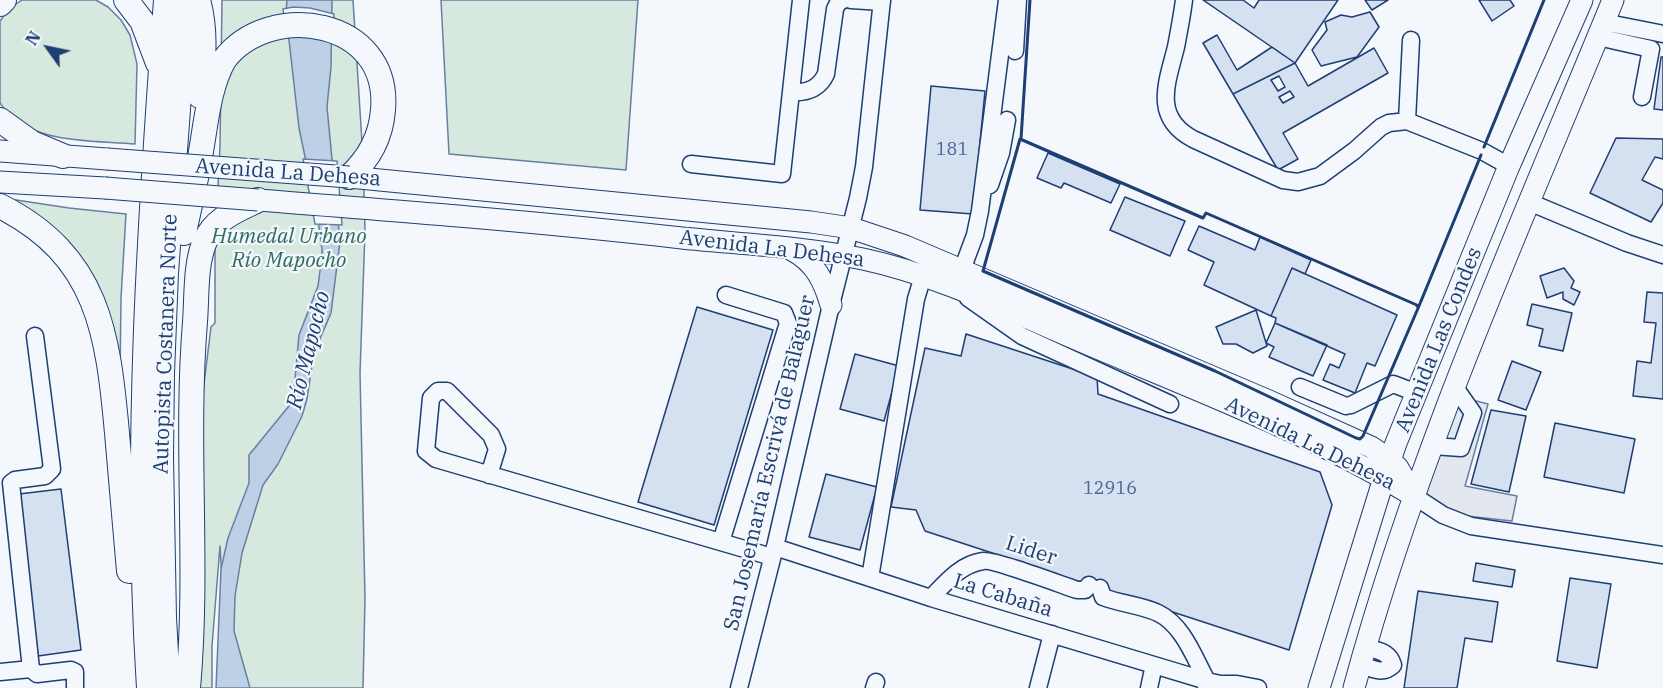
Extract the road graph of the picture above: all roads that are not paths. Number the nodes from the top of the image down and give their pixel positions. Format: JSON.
{"nodes":[{"id":1,"x":4,"y":0,"type":"edge"},
{"id":2,"x":126,"y":0,"type":"edge"},
{"id":3,"x":166,"y":0,"type":"edge"},
{"id":4,"x":186,"y":0,"type":"edge"},
{"id":5,"x":198,"y":0,"type":"edge"},
{"id":6,"x":801,"y":0,"type":"edge"},
{"id":7,"x":843,"y":0,"type":"edge"},
{"id":8,"x":851,"y":0,"type":"edge"},
{"id":9,"x":1007,"y":0,"type":"edge"},
{"id":10,"x":1018,"y":0,"type":"edge"},
{"id":11,"x":1185,"y":0,"type":"edge"},
{"id":12,"x":1582,"y":0,"type":"edge"},
{"id":13,"x":1613,"y":0,"type":"edge"},
{"id":14,"x":882,"y":1,"type":"edge"},
{"id":15,"x":0,"y":4,"type":"edge"},
{"id":16,"x":1600,"y":30,"type":"junction"},
{"id":17,"x":1663,"y":34,"type":"edge"},
{"id":18,"x":1411,"y":40,"type":"dead end"},
{"id":19,"x":1015,"y":51,"type":"dead end"},
{"id":20,"x":214,"y":57,"type":"junction"},
{"id":21,"x":160,"y":78,"type":"junction"},
{"id":22,"x":791,"y":92,"type":"junction"},
{"id":23,"x":1642,"y":97,"type":"dead end"},
{"id":24,"x":0,"y":120,"type":"edge"},
{"id":25,"x":1007,"y":120,"type":"dead end"},
{"id":26,"x":1407,"y":121,"type":"junction"},
{"id":27,"x":0,"y":151,"type":"edge"},
{"id":28,"x":63,"y":156,"type":"junction"},
{"id":29,"x":691,"y":165,"type":"dead end"},
{"id":30,"x":1509,"y":166,"type":"junction"},
{"id":31,"x":349,"y":177,"type":"junction"},
{"id":32,"x":0,"y":182,"type":"edge"},
{"id":33,"x":258,"y":200,"type":"junction"},
{"id":34,"x":1529,"y":202,"type":"junction"},
{"id":35,"x":0,"y":206,"type":"edge"},
{"id":36,"x":980,"y":211,"type":"junction"},
{"id":37,"x":851,"y":228,"type":"junction"},
{"id":38,"x":792,"y":250,"type":"junction"},
{"id":39,"x":844,"y":255,"type":"junction"},
{"id":40,"x":1663,"y":255,"type":"edge"},
{"id":41,"x":923,"y":276,"type":"junction"},
{"id":42,"x":957,"y":278,"type":"junction"},
{"id":43,"x":726,"y":295,"type":"dead end"},
{"id":44,"x":831,"y":305,"type":"junction"},
{"id":45,"x":35,"y":336,"type":"dead end"},
{"id":46,"x":162,"y":373,"type":"junction"},
{"id":47,"x":1300,"y":387,"type":"dead end"},
{"id":48,"x":1417,"y":393,"type":"junction"},
{"id":49,"x":1170,"y":404,"type":"dead end"},
{"id":50,"x":1407,"y":417,"type":"junction"},
{"id":51,"x":1432,"y":446,"type":"junction"},
{"id":52,"x":1387,"y":469,"type":"junction"},
{"id":53,"x":489,"y":475,"type":"junction"},
{"id":54,"x":1414,"y":496,"type":"junction"},
{"id":55,"x":721,"y":542,"type":"junction"},
{"id":56,"x":8,"y":543,"type":"edge"},
{"id":57,"x":774,"y":552,"type":"junction"},
{"id":58,"x":1663,"y":555,"type":"edge"},
{"id":59,"x":870,"y":578,"type":"junction"},
{"id":60,"x":931,"y":598,"type":"junction"},
{"id":61,"x":1052,"y":634,"type":"junction"},
{"id":62,"x":1363,"y":656,"type":"junction"},
{"id":63,"x":1154,"y":664,"type":"junction"},
{"id":64,"x":1399,"y":666,"type":"dead end"},
{"id":65,"x":31,"y":669,"type":"junction"},
{"id":66,"x":0,"y":672,"type":"edge"},
{"id":67,"x":1214,"y":685,"type":"edge"},
{"id":68,"x":75,"y":688,"type":"edge"},
{"id":69,"x":144,"y":688,"type":"edge"},
{"id":70,"x":149,"y":688,"type":"edge"},
{"id":71,"x":168,"y":688,"type":"edge"},
{"id":72,"x":188,"y":688,"type":"edge"},
{"id":73,"x":739,"y":688,"type":"edge"},
{"id":74,"x":1038,"y":688,"type":"edge"},
{"id":75,"x":1149,"y":688,"type":"edge"},
{"id":76,"x":1258,"y":688,"type":"edge"},
{"id":77,"x":1319,"y":688,"type":"edge"},
{"id":78,"x":1354,"y":688,"type":"edge"}],
"edges":[{"from":1,"to":15,"type":"highway"},
{"from":2,"to":21,"type":"highway"},
{"from":3,"to":21,"type":"highway","name":"Autopista Costanera Norte"},
{"from":4,"to":46,"type":"highway","name":"Autopista Costanera Norte"},
{"from":5,"to":20,"type":"highway"},
{"from":6,"to":22,"type":"street"},
{"from":7,"to":22,"type":"street"},
{"from":8,"to":14,"type":"street"},
{"from":9,"to":36,"type":"street"},
{"from":10,"to":19,"type":"street"},
{"from":11,"to":26,"type":"street"},
{"from":12,"to":30,"type":"main road","name":"Avenida Las Condes"},
{"from":13,"to":16,"type":"main road","name":"Avenida Las Condes"},
{"from":14,"to":37,"type":"street","name":"San Josemaría Escrivá de Balaguer"},
{"from":16,"to":17,"type":"street"},
{"from":16,"to":23,"type":"street"},
{"from":16,"to":34,"type":"main road","name":"Avenida Las Condes"},
{"from":18,"to":26,"type":"street"},
{"from":20,"to":31,"type":"highway"},
{"from":20,"to":46,"type":"highway"},
{"from":21,"to":70,"type":"highway","name":"Autopista Costanera Norte"},
{"from":22,"to":29,"type":"street"},
{"from":24,"to":28,"type":"highway"},
{"from":25,"to":36,"type":"street"},
{"from":26,"to":30,"type":"street"},
{"from":27,"to":28,"type":"main road","name":"Avenida La Dehesa"},
{"from":28,"to":31,"type":"main road","name":"Avenida La Dehesa","bridge":true},
{"from":30,"to":48,"type":"main road","name":"Avenida Las Condes"},
{"from":31,"to":37,"type":"main road","name":"Avenida La Dehesa"},
{"from":32,"to":33,"type":"main road","name":"Avenida La Dehesa","bridge":true},
{"from":33,"to":38,"type":"main road","name":"Avenida La Dehesa"},
{"from":33,"to":72,"type":"highway"},
{"from":34,"to":40,"type":"street"},
{"from":34,"to":51,"type":"main road","name":"Avenida Las Condes"},
{"from":35,"to":69,"type":"highway"},
{"from":36,"to":42,"type":"street"},
{"from":37,"to":39,"type":"street","name":"San Josemaría Escrivá de Balaguer"},
{"from":37,"to":42,"type":"main road","name":"Avenida La Dehesa"},
{"from":38,"to":39,"type":"main road","name":"Avenida La Dehesa"},
{"from":38,"to":44,"type":"main road"},
{"from":39,"to":41,"type":"main road","name":"Avenida La Dehesa"},
{"from":39,"to":44,"type":"street","name":"San Josemaría Escrivá de Balaguer"},
{"from":41,"to":42,"type":"main road","name":"Avenida La Dehesa"},
{"from":41,"to":59,"type":"street"},
{"from":42,"to":49,"type":"street"},
{"from":42,"to":52,"type":"main road","name":"Avenida La Dehesa"},
{"from":43,"to":55,"type":"street"},
{"from":44,"to":57,"type":"street","name":"San Josemaría Escrivá de Balaguer"},
{"from":45,"to":56,"type":"street"},
{"from":46,"to":71,"type":"highway","name":"Autopista Costanera Norte"},
{"from":47,"to":48,"type":"street"},
{"from":48,"to":50,"type":"main road","name":"Avenida Las Condes"},
{"from":50,"to":51,"type":"main road"},
{"from":50,"to":52,"type":"main road","name":"Avenida Las Condes"},
{"from":51,"to":54,"type":"main road","name":"Avenida Las Condes"},
{"from":52,"to":54,"type":"main road","name":"Avenida La Dehesa"},
{"from":52,"to":77,"type":"main road","name":"Avenida Las Condes"},
{"from":53,"to":53,"type":"street","name":"La Cabaña"},
{"from":53,"to":55,"type":"street","name":"La Cabaña"},
{"from":54,"to":58,"type":"street"},
{"from":54,"to":62,"type":"main road","name":"Avenida Las Condes"},
{"from":55,"to":57,"type":"street","name":"La Cabaña"},
{"from":56,"to":65,"type":"street"},
{"from":57,"to":59,"type":"street","name":"La Cabaña"},
{"from":57,"to":73,"type":"street","name":"San Josemaría Escrivá de Balaguer"},
{"from":59,"to":60,"type":"street","name":"La Cabaña"},
{"from":60,"to":61,"type":"street","name":"La Cabaña"},
{"from":60,"to":67,"type":"street","name":"Lider"},
{"from":61,"to":63,"type":"street","name":"La Cabaña"},
{"from":61,"to":74,"type":"street"},
{"from":62,"to":64,"type":"street"},
{"from":62,"to":78,"type":"main road","name":"Avenida Las Condes"},
{"from":63,"to":67,"type":"street","name":"La Cabaña"},
{"from":63,"to":75,"type":"street"},
{"from":65,"to":66,"type":"street"},
{"from":65,"to":68,"type":"street"},
{"from":67,"to":76,"type":"street","name":"La Cabaña"}]}
